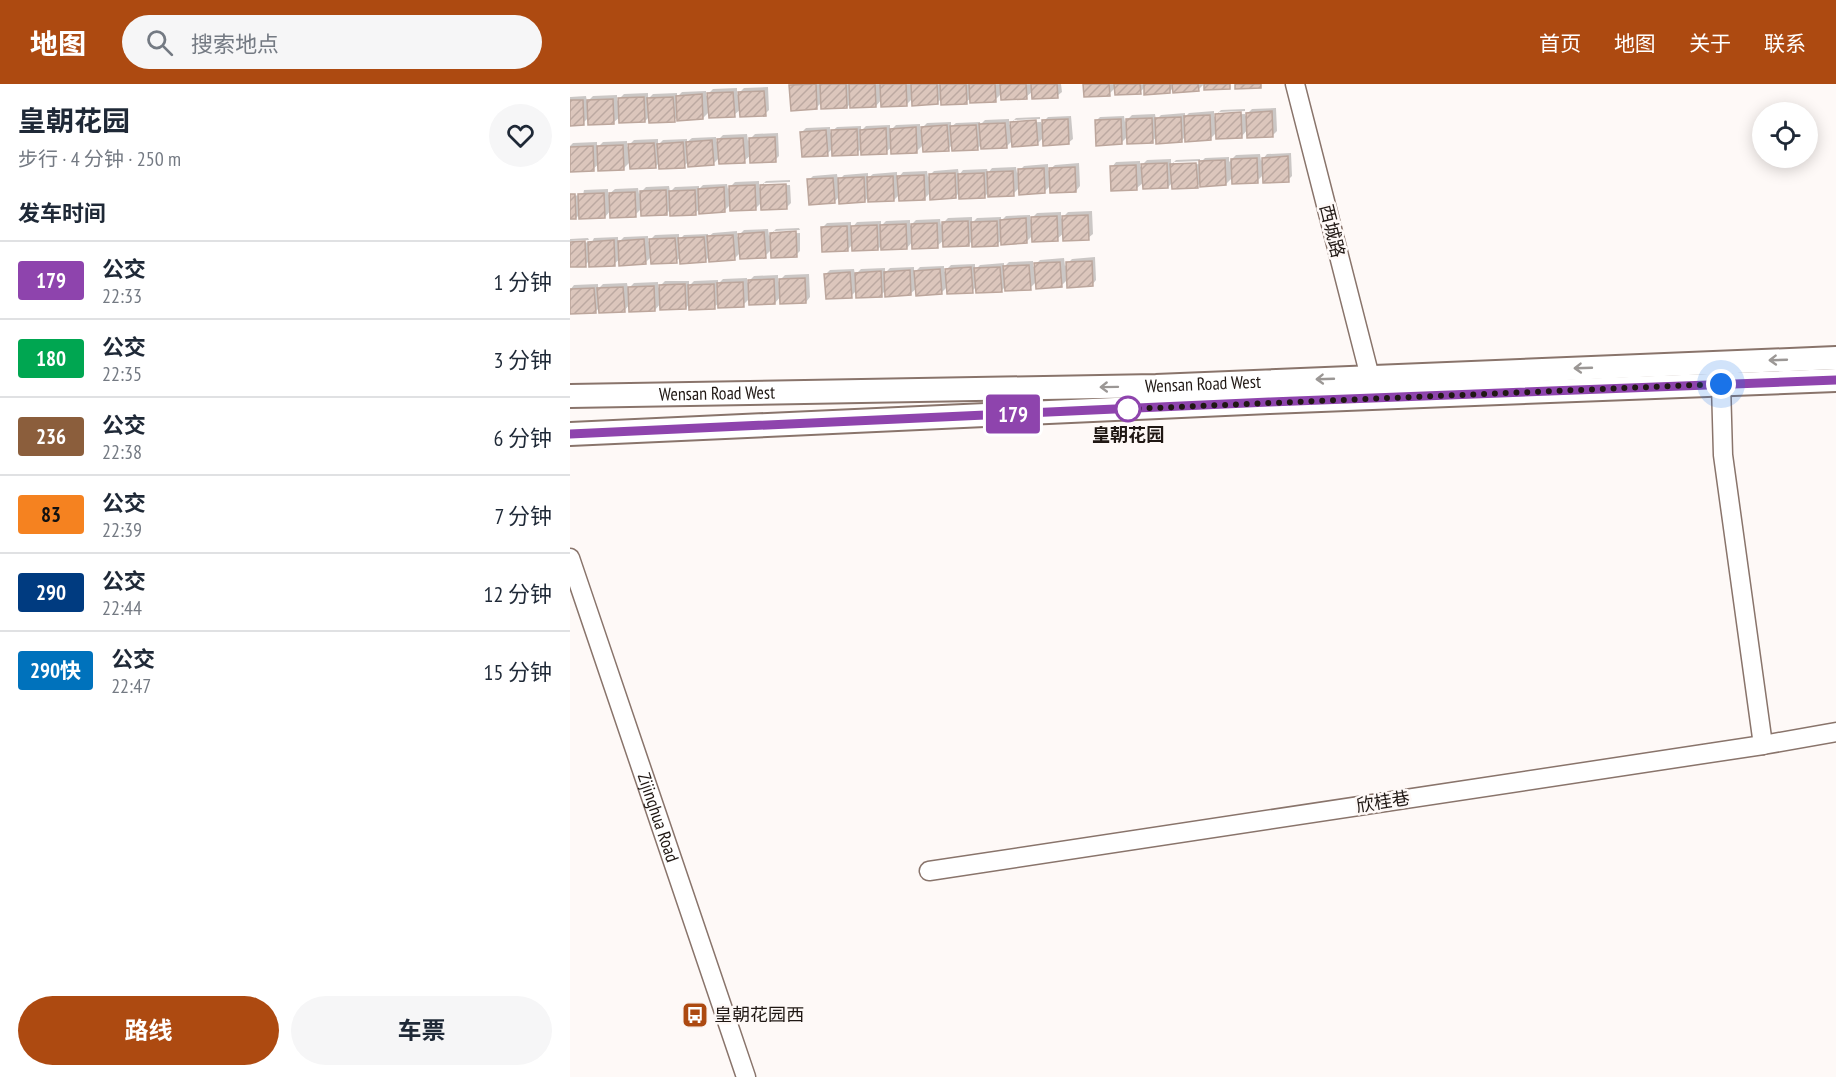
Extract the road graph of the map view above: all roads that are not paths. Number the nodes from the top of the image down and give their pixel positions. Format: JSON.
{"nodes":[{"id":1,"x":1295,"y":84,"type":"edge"},
{"id":2,"x":1836,"y":358,"type":"edge"},
{"id":3,"x":1370,"y":377,"type":"junction"},
{"id":4,"x":1836,"y":380,"type":"edge"},
{"id":5,"x":1721,"y":384,"type":"junction"},
{"id":6,"x":570,"y":396,"type":"edge"},
{"id":7,"x":570,"y":434,"type":"edge"},
{"id":8,"x":570,"y":558,"type":"edge"},
{"id":9,"x":1836,"y":732,"type":"edge"},
{"id":10,"x":1763,"y":745,"type":"junction"},
{"id":11,"x":929,"y":871,"type":"dead end"},
{"id":12,"x":746,"y":1077,"type":"edge"}],
"edges":[{"from":1,"to":3,"type":"street","name":"西城路"},
{"from":2,"to":3,"type":"main road","name":"Wensan Road West","one_way":true},
{"from":3,"to":6,"type":"main road","name":"Wensan Road West","one_way":true},
{"from":4,"to":5,"type":"main road","name":"Wensan Road West"},
{"from":5,"to":7,"type":"main road","name":"Wensan Road West"},
{"from":5,"to":10,"type":"street"},
{"from":8,"to":12,"type":"street","name":"Zijinghua Road"},
{"from":9,"to":10,"type":"street","name":"欣桂巷"},
{"from":10,"to":11,"type":"street","name":"欣桂巷"}]}
